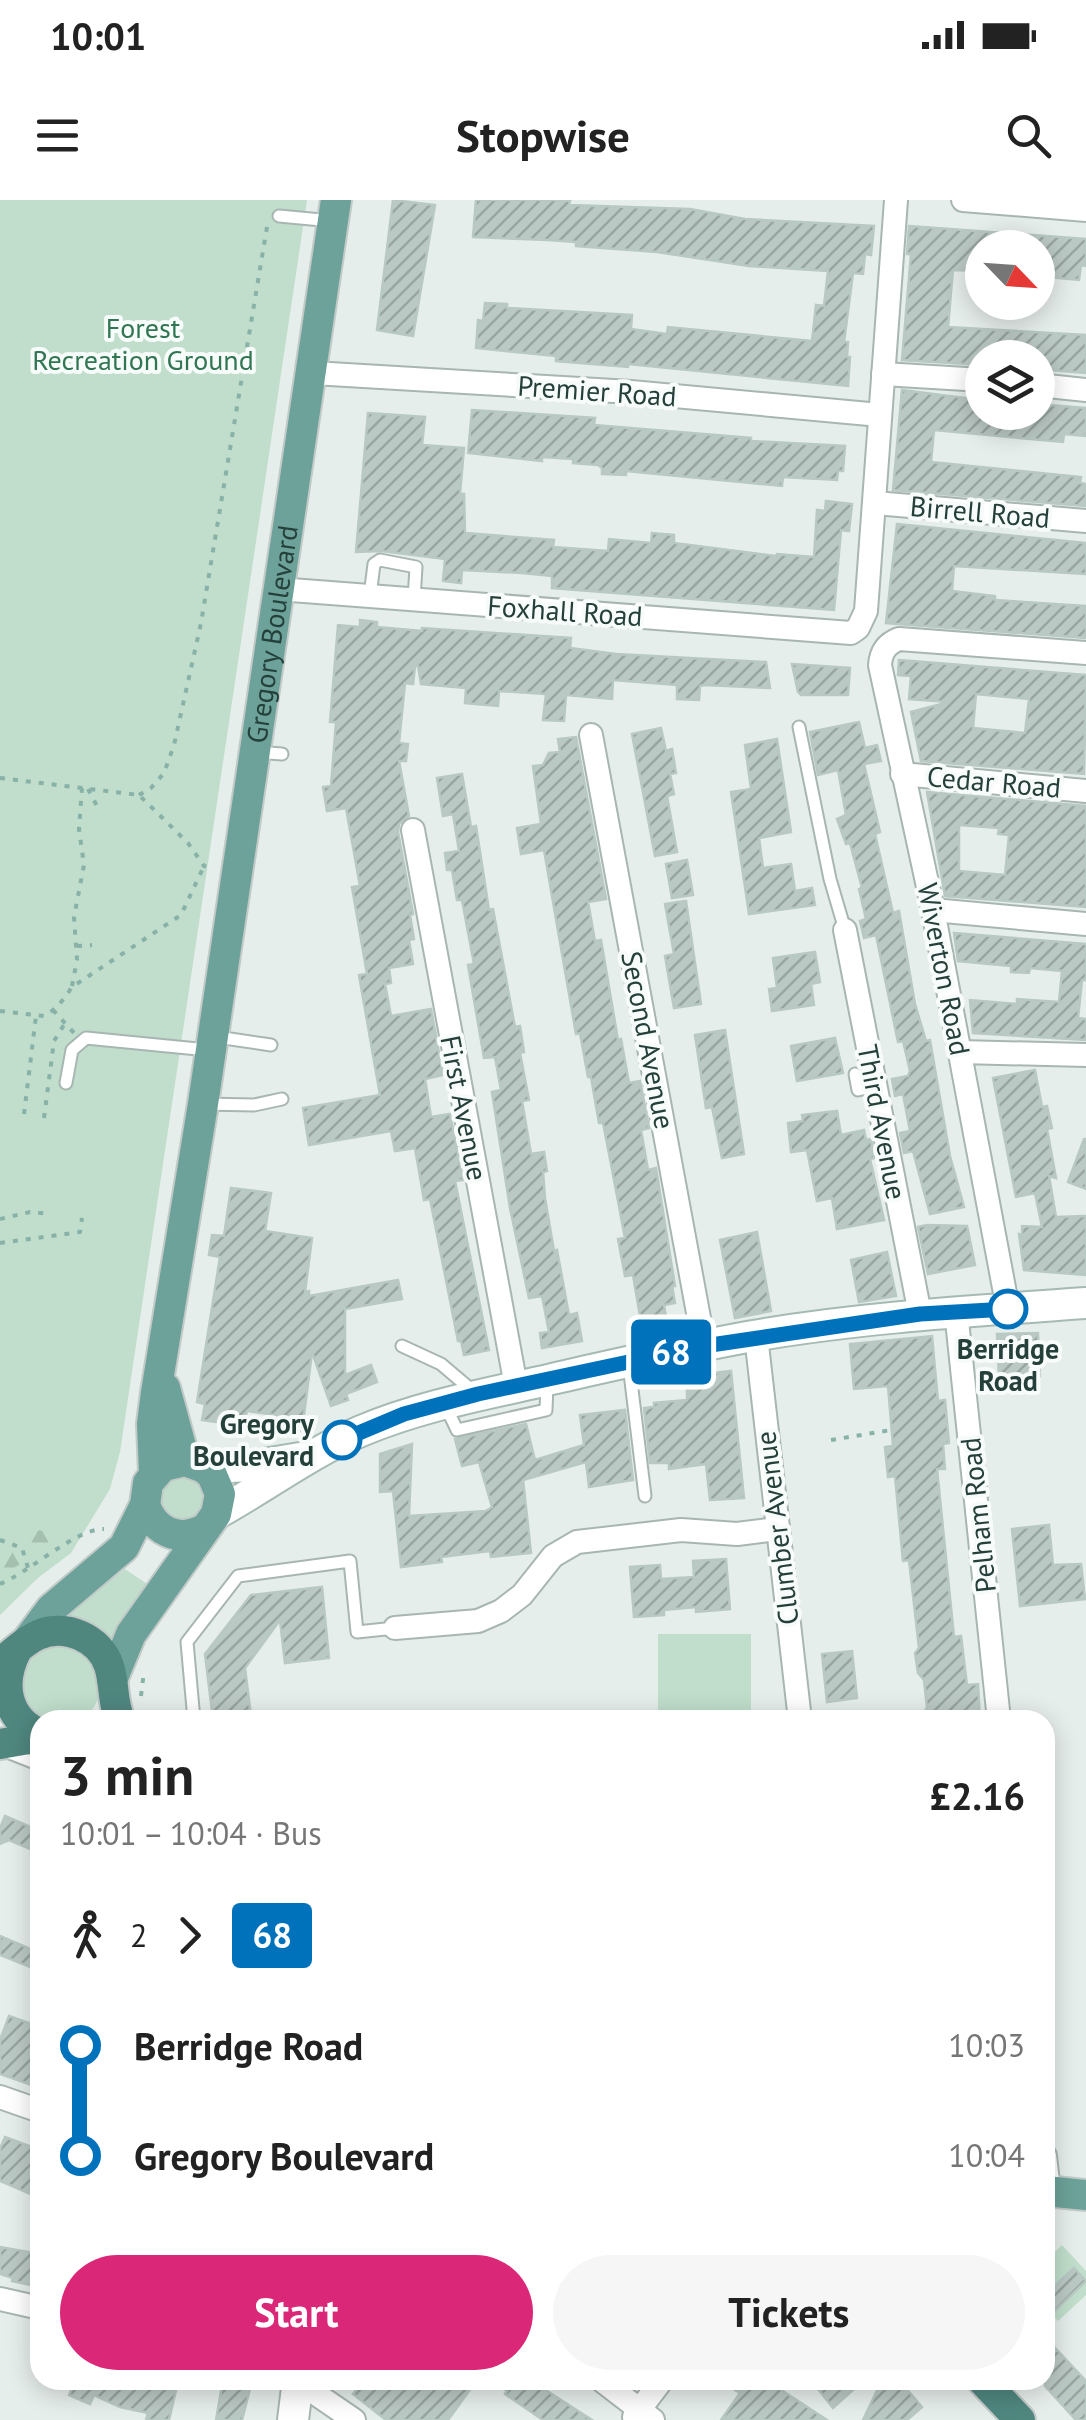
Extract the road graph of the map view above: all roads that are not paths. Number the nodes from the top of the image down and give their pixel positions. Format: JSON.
{"nodes":[{"id":1,"x":896,"y":200,"type":"edge"},
{"id":2,"x":963,"y":200,"type":"edge"},
{"id":3,"x":1074,"y":206,"type":"edge"},
{"id":4,"x":334,"y":210,"type":"edge"},
{"id":5,"x":273,"y":219,"type":"road end"},
{"id":6,"x":313,"y":374,"type":"junction"},
{"id":7,"x":883,"y":374,"type":"junction"},
{"id":8,"x":965,"y":379,"type":"edge"},
{"id":9,"x":1055,"y":387,"type":"edge"},
{"id":10,"x":1086,"y":390,"type":"edge"},
{"id":11,"x":880,"y":415,"type":"junction"},
{"id":12,"x":875,"y":503,"type":"junction"},
{"id":13,"x":1086,"y":521,"type":"edge"},
{"id":14,"x":278,"y":590,"type":"junction"},
{"id":15,"x":370,"y":596,"type":"junction"},
{"id":16,"x":414,"y":599,"type":"junction"},
{"id":17,"x":1086,"y":653,"type":"edge"},
{"id":18,"x":799,"y":727,"type":"dead end"},
{"id":19,"x":591,"y":736,"type":"dead end"},
{"id":20,"x":902,"y":774,"type":"junction"},
{"id":21,"x":1086,"y":790,"type":"edge"},
{"id":22,"x":413,"y":830,"type":"dead end"},
{"id":23,"x":933,"y":910,"type":"junction"},
{"id":24,"x":1086,"y":924,"type":"edge"},
{"id":25,"x":845,"y":930,"type":"joint"},
{"id":26,"x":212,"y":1044,"type":"junction"},
{"id":27,"x":271,"y":1045,"type":"dead end"},
{"id":28,"x":960,"y":1052,"type":"junction"},
{"id":29,"x":1086,"y":1055,"type":"edge"},
{"id":30,"x":66,"y":1083,"type":"dead end"},
{"id":31,"x":282,"y":1099,"type":"dead end"},
{"id":32,"x":203,"y":1104,"type":"junction"},
{"id":33,"x":1086,"y":1302,"type":"edge"},
{"id":34,"x":1008,"y":1309,"type":"junction"},
{"id":35,"x":956,"y":1311,"type":"junction"},
{"id":36,"x":920,"y":1314,"type":"junction"},
{"id":37,"x":756,"y":1336,"type":"junction"},
{"id":38,"x":402,"y":1346,"type":"dead end"},
{"id":39,"x":704,"y":1346,"type":"junction"},
{"id":40,"x":629,"y":1360,"type":"junction"},
{"id":41,"x":160,"y":1366,"type":"junction"},
{"id":42,"x":547,"y":1380,"type":"junction"},
{"id":43,"x":516,"y":1386,"type":"junction"},
{"id":44,"x":478,"y":1394,"type":"junction"},
{"id":45,"x":444,"y":1403,"type":"junction"},
{"id":46,"x":309,"y":1456,"type":"junction"},
{"id":47,"x":194,"y":1464,"type":"junction"},
{"id":48,"x":154,"y":1473,"type":"junction"},
{"id":49,"x":644,"y":1496,"type":"dead end"},
{"id":50,"x":145,"y":1504,"type":"junction"},
{"id":51,"x":209,"y":1522,"type":"junction"},
{"id":52,"x":776,"y":1529,"type":"junction"},
{"id":53,"x":395,"y":1628,"type":"joint"},
{"id":54,"x":15,"y":1652,"type":"edge"},
{"id":55,"x":121,"y":1699,"type":"edge"},
{"id":56,"x":193,"y":1710,"type":"edge"},
{"id":57,"x":799,"y":1710,"type":"edge"},
{"id":58,"x":998,"y":1710,"type":"edge"},
{"id":59,"x":30,"y":1728,"type":"edge"},
{"id":60,"x":30,"y":1739,"type":"edge"},
{"id":61,"x":0,"y":1747,"type":"edge"},
{"id":62,"x":30,"y":1761,"type":"edge"},
{"id":63,"x":0,"y":2097,"type":"edge"},
{"id":64,"x":30,"y":2108,"type":"edge"},
{"id":65,"x":1055,"y":2192,"type":"edge"},
{"id":66,"x":1086,"y":2195,"type":"edge"},
{"id":67,"x":0,"y":2299,"type":"edge"},
{"id":68,"x":30,"y":2306,"type":"edge"},
{"id":69,"x":297,"y":2390,"type":"edge"},
{"id":70,"x":311,"y":2390,"type":"edge"},
{"id":71,"x":612,"y":2390,"type":"edge"},
{"id":72,"x":656,"y":2390,"type":"edge"},
{"id":73,"x":992,"y":2390,"type":"edge"},
{"id":74,"x":642,"y":2416,"type":"edge"},
{"id":75,"x":293,"y":2420,"type":"edge"},
{"id":76,"x":354,"y":2420,"type":"edge"},
{"id":77,"x":1020,"y":2420,"type":"edge"}],
"edges":[{"from":1,"to":7,"type":"street"},
{"from":2,"to":3,"type":"street"},
{"from":4,"to":5,"type":"lane"},
{"from":4,"to":6,"type":"main road","name":"Gregory Boulevard"},
{"from":6,"to":11,"type":"street","name":"Premier Road"},
{"from":6,"to":14,"type":"main road","name":"Gregory Boulevard"},
{"from":7,"to":8,"type":"street"},
{"from":7,"to":11,"type":"street"},
{"from":9,"to":10,"type":"street"},
{"from":11,"to":12,"type":"street"},
{"from":12,"to":13,"type":"street","name":"Birrell Road"},
{"from":12,"to":16,"type":"street","name":"Foxhall Road"},
{"from":14,"to":15,"type":"street","name":"Foxhall Road"},
{"from":14,"to":26,"type":"main road","name":"Gregory Boulevard"},
{"from":15,"to":16,"type":"street","name":"Foxhall Road"},
{"from":15,"to":16,"type":"lane"},
{"from":17,"to":20,"type":"street","name":"Wiverton Road"},
{"from":18,"to":25,"type":"lane"},
{"from":19,"to":39,"type":"street","name":"Second Avenue"},
{"from":20,"to":21,"type":"street","name":"Cedar Road"},
{"from":20,"to":23,"type":"street","name":"Wiverton Road"},
{"from":22,"to":43,"type":"street","name":"First Avenue"},
{"from":23,"to":24,"type":"street"},
{"from":23,"to":28,"type":"street","name":"Wiverton Road"},
{"from":25,"to":36,"type":"street","name":"Third Avenue"},
{"from":26,"to":27,"type":"lane"},
{"from":26,"to":30,"type":"lane"},
{"from":26,"to":32,"type":"main road","name":"Gregory Boulevard"},
{"from":28,"to":29,"type":"street"},
{"from":28,"to":34,"type":"street","name":"Wiverton Road"},
{"from":31,"to":32,"type":"lane"},
{"from":32,"to":41,"type":"main road","name":"Gregory Boulevard"},
{"from":33,"to":34,"type":"main road"},
{"from":34,"to":35,"type":"main road"},
{"from":35,"to":36,"type":"main road"},
{"from":35,"to":58,"type":"street","name":"Pelham Road"},
{"from":36,"to":37,"type":"main road"},
{"from":37,"to":39,"type":"main road"},
{"from":37,"to":52,"type":"street","name":"Clumber Avenue"},
{"from":38,"to":44,"type":"lane"},
{"from":39,"to":40,"type":"main road"},
{"from":40,"to":42,"type":"main road"},
{"from":40,"to":49,"type":"lane"},
{"from":41,"to":47,"type":"main road","name":"Gregory Boulevard"},
{"from":41,"to":48,"type":"main road","name":"Gregory Boulevard"},
{"from":42,"to":43,"type":"main road"},
{"from":42,"to":45,"type":"lane"},
{"from":43,"to":44,"type":"main road"},
{"from":44,"to":45,"type":"main road"},
{"from":45,"to":46,"type":"main road"},
{"from":46,"to":47,"type":"main road"},
{"from":46,"to":51,"type":"main road"},
{"from":47,"to":48,"type":"main road"},
{"from":47,"to":51,"type":"main road","name":"Gregory Boulevard"},
{"from":48,"to":50,"type":"main road","name":"Gregory Boulevard"},
{"from":50,"to":51,"type":"main road"},
{"from":50,"to":54,"type":"main road","name":"Gregory Boulevard"},
{"from":51,"to":55,"type":"main road"},
{"from":52,"to":53,"type":"street"},
{"from":52,"to":57,"type":"street","name":"Clumber Avenue"},
{"from":53,"to":56,"type":"lane"},
{"from":54,"to":55,"type":"highway"},
{"from":54,"to":59,"type":"highway"},
{"from":60,"to":61,"type":"highway"},
{"from":61,"to":62,"type":"lane"},
{"from":63,"to":64,"type":"street"},
{"from":65,"to":66,"type":"main road"},
{"from":67,"to":68,"type":"street"},
{"from":69,"to":75,"type":"main road"},
{"from":70,"to":76,"type":"street"},
{"from":71,"to":74,"type":"street"},
{"from":72,"to":74,"type":"street"},
{"from":73,"to":77,"type":"highway"}]}
